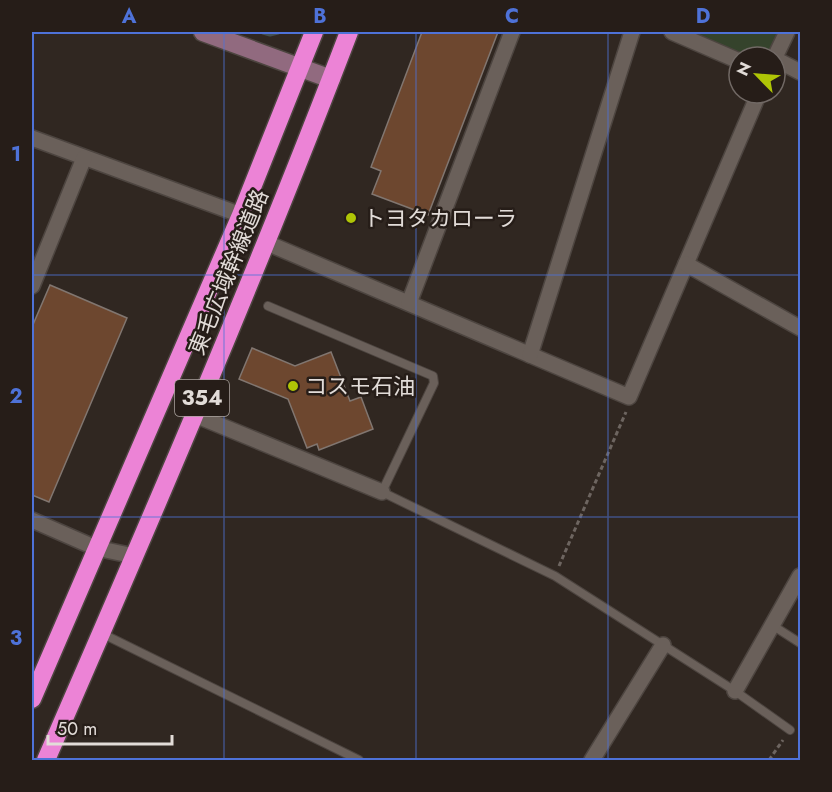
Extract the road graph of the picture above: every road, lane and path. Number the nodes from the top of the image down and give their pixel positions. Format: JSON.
{"nodes":[{"id":1,"x":203,"y":32,"type":"edge"},
{"id":2,"x":314,"y":32,"type":"edge"},
{"id":3,"x":349,"y":32,"type":"edge"},
{"id":4,"x":512,"y":32,"type":"edge"},
{"id":5,"x":632,"y":32,"type":"edge"},
{"id":6,"x":672,"y":32,"type":"edge"},
{"id":7,"x":727,"y":56,"type":"edge"},
{"id":8,"x":787,"y":64,"type":"edge"},
{"id":9,"x":300,"y":67,"type":"junction"},
{"id":10,"x":801,"y":72,"type":"edge"},
{"id":11,"x":331,"y":79,"type":"junction"},
{"id":12,"x":754,"y":105,"type":"edge"},
{"id":13,"x":32,"y":138,"type":"edge"},
{"id":14,"x":84,"y":158,"type":"junction"},
{"id":15,"x":241,"y":215,"type":"junction"},
{"id":16,"x":267,"y":243,"type":"junction"},
{"id":17,"x":686,"y":264,"type":"junction"},
{"id":18,"x":32,"y":286,"type":"edge"},
{"id":19,"x":409,"y":303,"type":"junction"},
{"id":20,"x":268,"y":306,"type":"dead end"},
{"id":21,"x":801,"y":328,"type":"edge"},
{"id":22,"x":530,"y":355,"type":"junction"},
{"id":23,"x":629,"y":397,"type":"junction"},
{"id":24,"x":195,"y":415,"type":"junction"},
{"id":25,"x":382,"y":492,"type":"junction"},
{"id":26,"x":32,"y":520,"type":"edge"},
{"id":27,"x":96,"y":548,"type":"junction"},
{"id":28,"x":135,"y":556,"type":"junction"},
{"id":29,"x":555,"y":576,"type":"junction"},
{"id":30,"x":801,"y":576,"type":"edge"},
{"id":31,"x":772,"y":626,"type":"junction"},
{"id":32,"x":101,"y":633,"type":"junction"},
{"id":33,"x":801,"y":643,"type":"edge"},
{"id":34,"x":663,"y":645,"type":"junction"},
{"id":35,"x":735,"y":691,"type":"junction"},
{"id":36,"x":32,"y":699,"type":"edge"},
{"id":37,"x":790,"y":730,"type":"joint"},
{"id":38,"x":46,"y":760,"type":"edge"},
{"id":39,"x":359,"y":760,"type":"edge"},
{"id":40,"x":592,"y":760,"type":"edge"},
{"id":41,"x":769,"y":760,"type":"edge"}],
"edges":[{"from":1,"to":9,"type":"street"},
{"from":2,"to":9,"type":"highway","name":"東毛広域幹線道路","number":"354"},
{"from":3,"to":11,"type":"highway","name":"東毛広域幹線道路","number":"354"},
{"from":4,"to":19,"type":"street"},
{"from":5,"to":22,"type":"street"},
{"from":6,"to":7,"type":"street"},
{"from":8,"to":10,"type":"street"},
{"from":9,"to":11,"type":"street"},
{"from":9,"to":15,"type":"highway","name":"東毛広域幹線道路","number":"354"},
{"from":11,"to":16,"type":"highway","name":"東毛広域幹線道路","number":"354"},
{"from":12,"to":17,"type":"street"},
{"from":13,"to":14,"type":"street"},
{"from":14,"to":15,"type":"street"},
{"from":14,"to":18,"type":"street"},
{"from":15,"to":27,"type":"highway","name":"東毛広域幹線道路","number":"354"},
{"from":16,"to":19,"type":"street"},
{"from":16,"to":24,"type":"highway","name":"東毛広域幹線道路","number":"354"},
{"from":17,"to":21,"type":"street"},
{"from":17,"to":23,"type":"street"},
{"from":19,"to":22,"type":"street"},
{"from":20,"to":25,"type":"lane"},
{"from":22,"to":23,"type":"street"},
{"from":23,"to":29,"type":"path"},
{"from":24,"to":25,"type":"street"},
{"from":24,"to":28,"type":"highway","name":"東毛広域幹線道路","number":"354"},
{"from":25,"to":29,"type":"lane"},
{"from":26,"to":27,"type":"street"},
{"from":27,"to":28,"type":"street"},
{"from":27,"to":36,"type":"highway","name":"東毛広域幹線道路","number":"354"},
{"from":28,"to":32,"type":"highway","name":"東毛広域幹線道路","number":"354"},
{"from":29,"to":34,"type":"lane"},
{"from":30,"to":31,"type":"street"},
{"from":31,"to":33,"type":"lane"},
{"from":31,"to":35,"type":"street"},
{"from":32,"to":38,"type":"highway","name":"東毛広域幹線道路","number":"354"},
{"from":32,"to":39,"type":"lane"},
{"from":34,"to":35,"type":"lane"},
{"from":34,"to":40,"type":"street"},
{"from":35,"to":37,"type":"lane"},
{"from":37,"to":41,"type":"path"}]}
